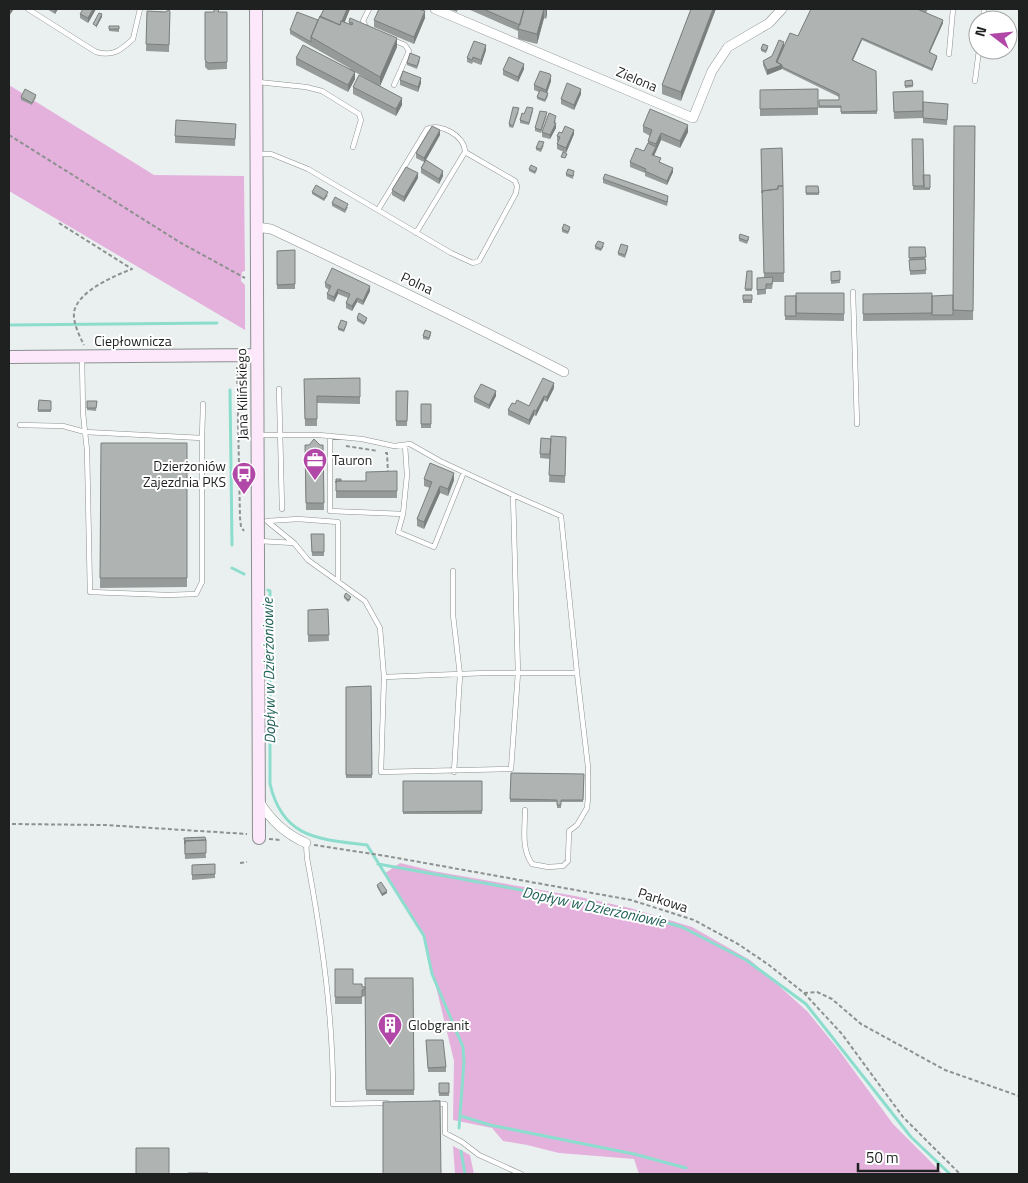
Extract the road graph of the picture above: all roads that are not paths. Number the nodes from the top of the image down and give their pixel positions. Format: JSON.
{"nodes":[{"id":1,"x":28,"y":9,"type":"edge"},
{"id":2,"x":140,"y":9,"type":"edge"},
{"id":3,"x":256,"y":9,"type":"edge"},
{"id":4,"x":369,"y":9,"type":"edge"},
{"id":5,"x":435,"y":9,"type":"edge"},
{"id":6,"x":782,"y":9,"type":"edge"},
{"id":7,"x":952,"y":9,"type":"edge"},
{"id":8,"x":372,"y":30,"type":"edge"},
{"id":9,"x":389,"y":38,"type":"edge"},
{"id":10,"x":949,"y":54,"type":"dead end"},
{"id":11,"x":978,"y":60,"type":"edge"},
{"id":12,"x":975,"y":81,"type":"dead end"},
{"id":13,"x":257,"y":82,"type":"junction"},
{"id":14,"x":394,"y":85,"type":"dead end"},
{"id":15,"x":353,"y":147,"type":"dead end"},
{"id":16,"x":465,"y":152,"type":"junction"},
{"id":17,"x":256,"y":154,"type":"junction"},
{"id":18,"x":378,"y":210,"type":"junction"},
{"id":19,"x":256,"y":227,"type":"junction"},
{"id":20,"x":416,"y":232,"type":"junction"},
{"id":21,"x":853,"y":292,"type":"dead end"},
{"id":22,"x":257,"y":355,"type":"junction"},
{"id":23,"x":9,"y":357,"type":"edge"},
{"id":24,"x":86,"y":357,"type":"junction"},
{"id":25,"x":564,"y":372,"type":"dead end"},
{"id":26,"x":279,"y":389,"type":"dead end"},
{"id":27,"x":203,"y":404,"type":"dead end"},
{"id":28,"x":857,"y":424,"type":"dead end"},
{"id":29,"x":20,"y":425,"type":"dead end"},
{"id":30,"x":85,"y":432,"type":"junction"},
{"id":31,"x":280,"y":434,"type":"junction"},
{"id":32,"x":258,"y":435,"type":"junction"},
{"id":33,"x":330,"y":436,"type":"junction"},
{"id":34,"x":202,"y":438,"type":"junction"},
{"id":35,"x":405,"y":445,"type":"junction"},
{"id":36,"x":464,"y":472,"type":"junction"},
{"id":37,"x":513,"y":495,"type":"junction"},
{"id":38,"x":282,"y":509,"type":"dead end"},
{"id":39,"x":403,"y":514,"type":"junction"},
{"id":40,"x":262,"y":521,"type":"junction"},
{"id":41,"x":258,"y":541,"type":"junction"},
{"id":42,"x":294,"y":543,"type":"junction"},
{"id":43,"x":453,"y":571,"type":"dead end"},
{"id":44,"x":338,"y":581,"type":"junction"},
{"id":45,"x":518,"y":673,"type":"junction"},
{"id":46,"x":577,"y":673,"type":"junction"},
{"id":47,"x":460,"y":675,"type":"junction"},
{"id":48,"x":384,"y":677,"type":"junction"},
{"id":49,"x":454,"y":772,"type":"junction"},
{"id":50,"x":259,"y":800,"type":"junction"},
{"id":51,"x":525,"y":810,"type":"dead end"},
{"id":52,"x":260,"y":836,"type":"road end"},
{"id":53,"x":306,"y":844,"type":"joint"},
{"id":54,"x":390,"y":1102,"type":"edge"},
{"id":55,"x":431,"y":1103,"type":"edge"},
{"id":56,"x":521,"y":1174,"type":"edge"}],
"edges":[{"from":1,"to":2,"type":"lane"},
{"from":3,"to":13,"type":"street","name":"Jana Kilińskiego"},
{"from":4,"to":8,"type":"lane"},
{"from":5,"to":6,"type":"street","name":"Zielona"},
{"from":7,"to":10,"type":"lane"},
{"from":9,"to":14,"type":"lane"},
{"from":11,"to":12,"type":"lane"},
{"from":13,"to":15,"type":"lane"},
{"from":13,"to":17,"type":"street","name":"Jana Kilińskiego"},
{"from":16,"to":18,"type":"lane"},
{"from":16,"to":20,"type":"lane"},
{"from":16,"to":20,"type":"lane"},
{"from":17,"to":18,"type":"lane"},
{"from":17,"to":19,"type":"street","name":"Jana Kilińskiego"},
{"from":18,"to":20,"type":"lane"},
{"from":19,"to":22,"type":"street","name":"Jana Kilińskiego"},
{"from":19,"to":25,"type":"street","name":"Polna"},
{"from":21,"to":28,"type":"lane"},
{"from":22,"to":24,"type":"street","name":"Ciepłownicza"},
{"from":22,"to":32,"type":"street","name":"Jana Kilińskiego"},
{"from":23,"to":24,"type":"street","name":"Ciepłownicza"},
{"from":24,"to":30,"type":"lane"},
{"from":26,"to":31,"type":"lane"},
{"from":27,"to":34,"type":"lane"},
{"from":29,"to":30,"type":"lane"},
{"from":30,"to":34,"type":"lane"},
{"from":30,"to":34,"type":"lane"},
{"from":31,"to":32,"type":"lane"},
{"from":31,"to":33,"type":"lane"},
{"from":31,"to":38,"type":"lane"},
{"from":32,"to":40,"type":"street","name":"Jana Kilińskiego"},
{"from":33,"to":35,"type":"lane"},
{"from":33,"to":39,"type":"lane"},
{"from":35,"to":36,"type":"lane"},
{"from":35,"to":39,"type":"lane"},
{"from":36,"to":37,"type":"lane"},
{"from":36,"to":39,"type":"lane"},
{"from":37,"to":45,"type":"lane"},
{"from":37,"to":46,"type":"lane"},
{"from":40,"to":41,"type":"street","name":"Jana Kilińskiego"},
{"from":40,"to":42,"type":"lane"},
{"from":40,"to":44,"type":"lane"},
{"from":41,"to":42,"type":"lane"},
{"from":41,"to":50,"type":"street","name":"Jana Kilińskiego"},
{"from":42,"to":44,"type":"lane"},
{"from":43,"to":47,"type":"lane"},
{"from":44,"to":48,"type":"lane"},
{"from":45,"to":46,"type":"lane"},
{"from":45,"to":47,"type":"lane"},
{"from":45,"to":49,"type":"lane"},
{"from":46,"to":51,"type":"lane"},
{"from":47,"to":48,"type":"lane"},
{"from":47,"to":49,"type":"lane"},
{"from":48,"to":49,"type":"lane"},
{"from":50,"to":52,"type":"street","name":"Jana Kilińskiego"},
{"from":50,"to":53,"type":"street"},
{"from":53,"to":54,"type":"lane"},
{"from":55,"to":56,"type":"lane"}]}
